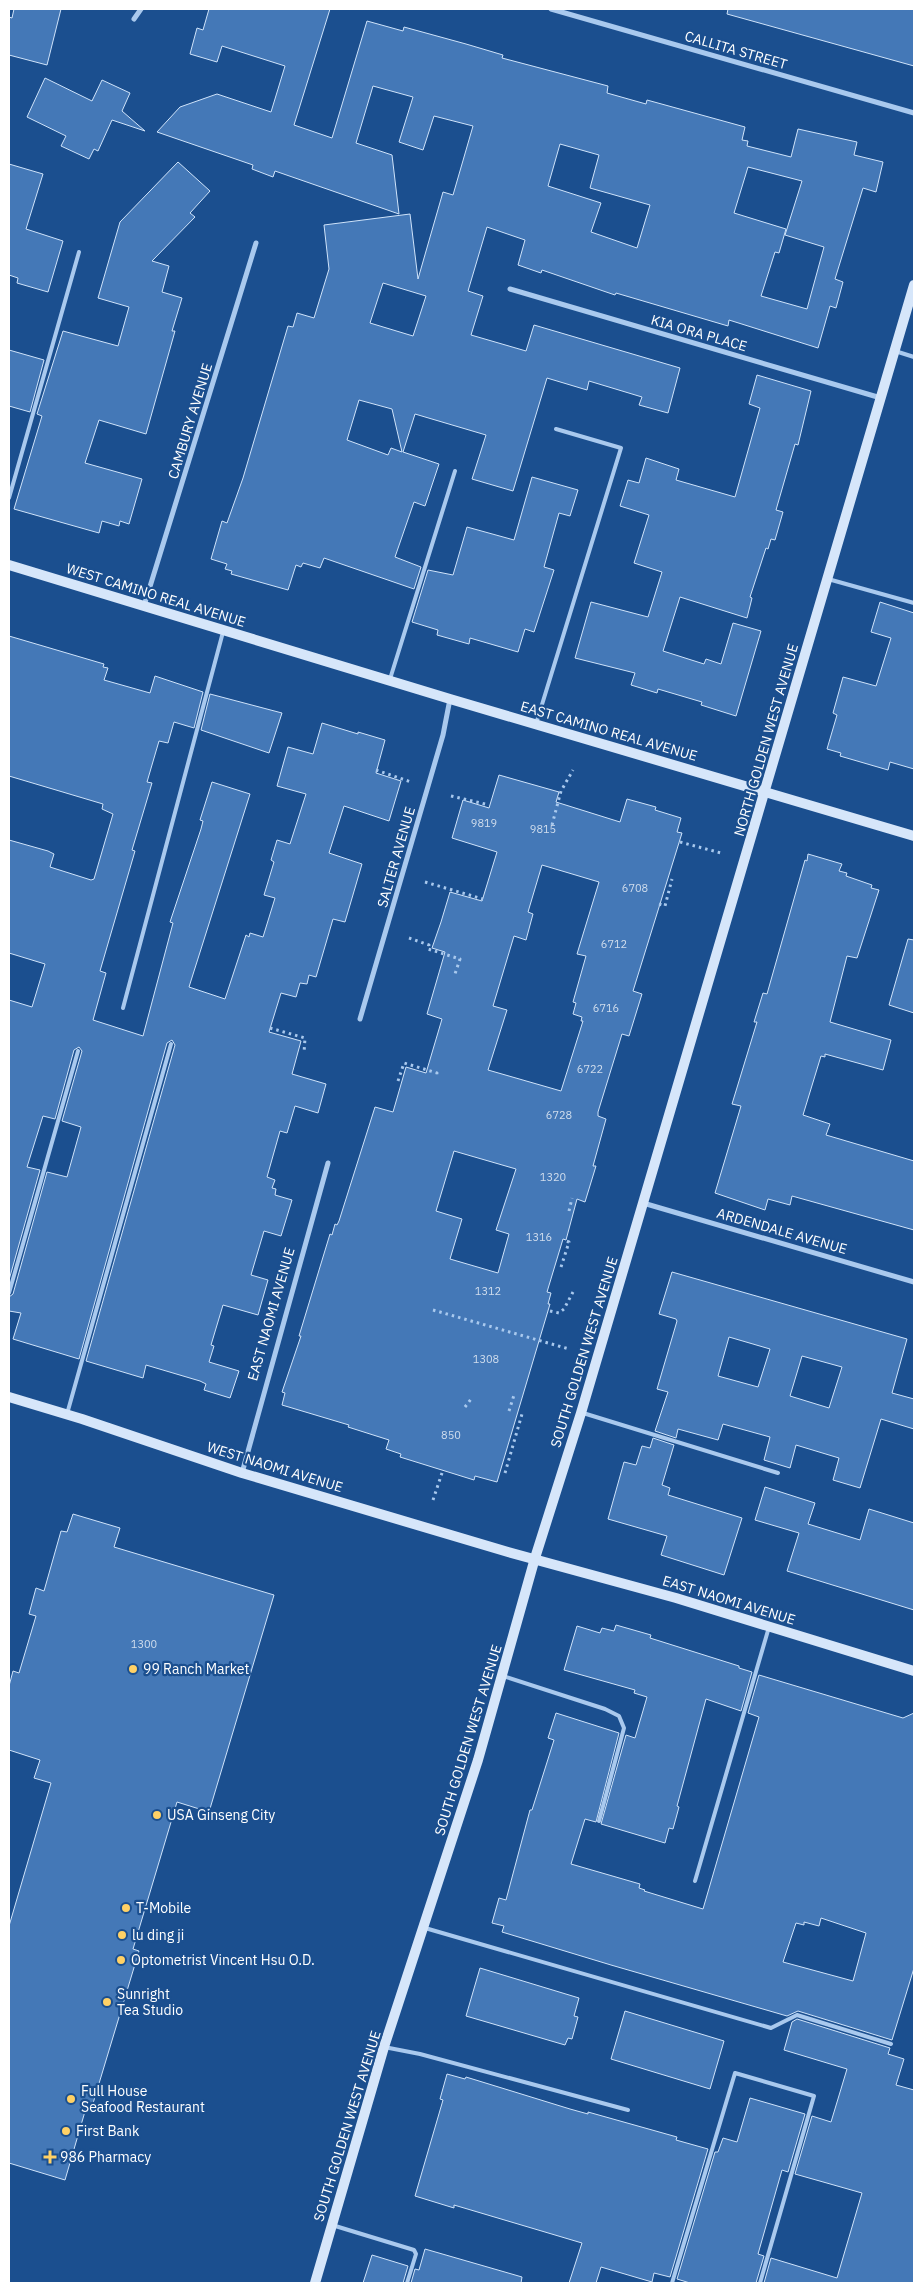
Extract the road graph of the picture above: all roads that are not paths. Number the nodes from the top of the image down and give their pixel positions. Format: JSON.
{"nodes":[{"id":1,"x":141,"y":9,"type":"edge"},
{"id":2,"x":551,"y":9,"type":"edge"},
{"id":3,"x":134,"y":19,"type":"dead end"},
{"id":4,"x":914,"y":113,"type":"edge"},
{"id":5,"x":256,"y":243,"type":"dead end"},
{"id":6,"x":79,"y":252,"type":"dead end"},
{"id":7,"x":914,"y":285,"type":"edge"},
{"id":8,"x":510,"y":289,"type":"dead end"},
{"id":9,"x":895,"y":352,"type":"junction"},
{"id":10,"x":914,"y":357,"type":"edge"},
{"id":11,"x":881,"y":398,"type":"junction"},
{"id":12,"x":556,"y":430,"type":"dead end"},
{"id":13,"x":455,"y":471,"type":"dead end"},
{"id":14,"x":9,"y":498,"type":"edge"},
{"id":15,"x":9,"y":565,"type":"edge"},
{"id":16,"x":828,"y":579,"type":"junction"},
{"id":17,"x":914,"y":603,"type":"edge"},
{"id":18,"x":144,"y":606,"type":"junction"},
{"id":19,"x":224,"y":630,"type":"junction"},
{"id":20,"x":296,"y":651,"type":"joint"},
{"id":21,"x":390,"y":681,"type":"junction"},
{"id":22,"x":450,"y":699,"type":"junction"},
{"id":23,"x":536,"y":724,"type":"junction"},
{"id":24,"x":766,"y":792,"type":"junction"},
{"id":25,"x":914,"y":836,"type":"edge"},
{"id":26,"x":123,"y":1008,"type":"dead end"},
{"id":27,"x":360,"y":1020,"type":"dead end"},
{"id":28,"x":170,"y":1044,"type":"dead end"},
{"id":29,"x":78,"y":1051,"type":"dead end"},
{"id":30,"x":328,"y":1163,"type":"dead end"},
{"id":31,"x":643,"y":1203,"type":"junction"},
{"id":32,"x":914,"y":1282,"type":"edge"},
{"id":33,"x":9,"y":1292,"type":"edge"},
{"id":34,"x":9,"y":1397,"type":"edge"},
{"id":35,"x":581,"y":1413,"type":"junction"},
{"id":36,"x":67,"y":1414,"type":"junction"},
{"id":37,"x":242,"y":1473,"type":"junction"},
{"id":38,"x":778,"y":1473,"type":"dead end"},
{"id":39,"x":536,"y":1558,"type":"junction"},
{"id":40,"x":769,"y":1626,"type":"junction"},
{"id":41,"x":914,"y":1670,"type":"edge"},
{"id":42,"x":503,"y":1676,"type":"junction"},
{"id":43,"x":599,"y":1821,"type":"dead end"},
{"id":44,"x":695,"y":1881,"type":"dead end"},
{"id":45,"x":424,"y":1928,"type":"junction"},
{"id":46,"x":891,"y":2044,"type":"dead end"},
{"id":47,"x":384,"y":2047,"type":"junction"},
{"id":48,"x":628,"y":2110,"type":"dead end"},
{"id":49,"x":332,"y":2225,"type":"junction"},
{"id":50,"x":315,"y":2283,"type":"edge"},
{"id":51,"x":407,"y":2283,"type":"edge"},
{"id":52,"x":672,"y":2283,"type":"edge"},
{"id":53,"x":760,"y":2283,"type":"edge"}],
"edges":[{"from":1,"to":3,"type":"street"},
{"from":2,"to":4,"type":"street","name":"CALLITA STREET"},
{"from":5,"to":18,"type":"street","name":"CAMBURY AVENUE"},
{"from":6,"to":14,"type":"lane"},
{"from":7,"to":9,"type":"street","name":"NORTH GOLDEN WEST AVENUE"},
{"from":8,"to":11,"type":"street","name":"KIA ORA PLACE"},
{"from":9,"to":10,"type":"lane"},
{"from":9,"to":11,"type":"street","name":"NORTH GOLDEN WEST AVENUE"},
{"from":11,"to":16,"type":"street","name":"NORTH GOLDEN WEST AVENUE"},
{"from":12,"to":23,"type":"lane"},
{"from":13,"to":21,"type":"lane"},
{"from":15,"to":18,"type":"street","name":"WEST CAMINO REAL AVENUE"},
{"from":16,"to":17,"type":"lane"},
{"from":16,"to":24,"type":"street","name":"NORTH GOLDEN WEST AVENUE"},
{"from":18,"to":19,"type":"street","name":"WEST CAMINO REAL AVENUE"},
{"from":19,"to":20,"type":"street","name":"WEST CAMINO REAL AVENUE"},
{"from":19,"to":26,"type":"lane"},
{"from":20,"to":21,"type":"street","name":"EAST CAMINO REAL AVENUE"},
{"from":21,"to":22,"type":"street","name":"EAST CAMINO REAL AVENUE"},
{"from":22,"to":23,"type":"street","name":"EAST CAMINO REAL AVENUE"},
{"from":22,"to":27,"type":"street","name":"SALTER AVENUE"},
{"from":23,"to":24,"type":"street","name":"EAST CAMINO REAL AVENUE"},
{"from":24,"to":25,"type":"street","name":"EAST CAMINO REAL AVENUE"},
{"from":24,"to":31,"type":"street","name":"NORTH GOLDEN WEST AVENUE"},
{"from":28,"to":36,"type":"lane"},
{"from":29,"to":33,"type":"lane"},
{"from":30,"to":37,"type":"street","name":"EAST NAOMI AVENUE"},
{"from":31,"to":32,"type":"street","name":"ARDENDALE AVENUE"},
{"from":31,"to":35,"type":"street","name":"SOUTH GOLDEN WEST AVENUE"},
{"from":34,"to":36,"type":"street","name":"WEST NAOMI AVENUE"},
{"from":35,"to":38,"type":"lane"},
{"from":35,"to":39,"type":"street","name":"SOUTH GOLDEN WEST AVENUE"},
{"from":36,"to":37,"type":"street","name":"WEST NAOMI AVENUE"},
{"from":37,"to":39,"type":"street","name":"WEST NAOMI AVENUE"},
{"from":39,"to":40,"type":"street","name":"EAST NAOMI AVENUE"},
{"from":39,"to":42,"type":"street","name":"SOUTH GOLDEN WEST AVENUE"},
{"from":40,"to":41,"type":"street","name":"EAST NAOMI AVENUE"},
{"from":40,"to":44,"type":"lane"},
{"from":42,"to":43,"type":"lane"},
{"from":42,"to":45,"type":"street","name":"SOUTH GOLDEN WEST AVENUE"},
{"from":45,"to":46,"type":"lane"},
{"from":45,"to":47,"type":"street","name":"SOUTH GOLDEN WEST AVENUE"},
{"from":47,"to":48,"type":"lane"},
{"from":47,"to":49,"type":"street","name":"SOUTH GOLDEN WEST AVENUE"},
{"from":49,"to":50,"type":"street","name":"SOUTH GOLDEN WEST AVENUE"},
{"from":49,"to":51,"type":"lane"},
{"from":52,"to":53,"type":"lane"}]}
